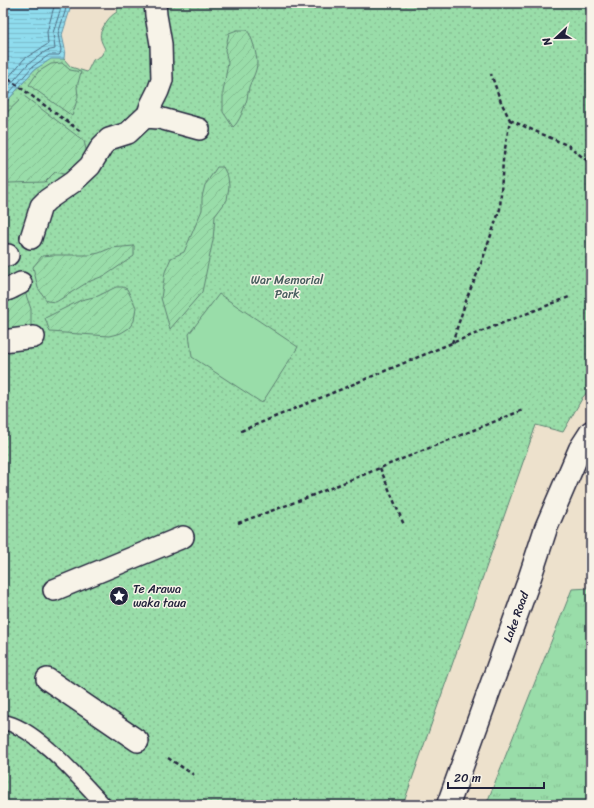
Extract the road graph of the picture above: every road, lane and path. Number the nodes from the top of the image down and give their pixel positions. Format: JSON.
{"nodes":[{"id":1,"x":155,"y":3,"type":"edge"},
{"id":2,"x":491,"y":74,"type":"dead end"},
{"id":3,"x":3,"y":75,"type":"edge"},
{"id":4,"x":147,"y":117,"type":"junction"},
{"id":5,"x":510,"y":120,"type":"junction"},
{"id":6,"x":200,"y":129,"type":"dead end"},
{"id":7,"x":102,"y":146,"type":"junction"},
{"id":8,"x":591,"y":164,"type":"edge"},
{"id":9,"x":31,"y":238,"type":"dead end"},
{"id":10,"x":569,"y":297,"type":"dead end"},
{"id":11,"x":34,"y":337,"type":"dead end"},
{"id":12,"x":3,"y":341,"type":"edge"},
{"id":13,"x":452,"y":343,"type":"junction"},
{"id":14,"x":523,"y":410,"type":"dead end"},
{"id":15,"x":241,"y":431,"type":"dead end"},
{"id":16,"x":591,"y":432,"type":"edge"},
{"id":17,"x":379,"y":468,"type":"junction"},
{"id":18,"x":238,"y":523,"type":"dead end"},
{"id":19,"x":404,"y":525,"type":"dead end"},
{"id":20,"x":183,"y":537,"type":"dead end"},
{"id":21,"x":54,"y":590,"type":"dead end"},
{"id":22,"x":47,"y":679,"type":"dead end"},
{"id":23,"x":3,"y":722,"type":"edge"},
{"id":24,"x":138,"y":741,"type":"dead end"},
{"id":25,"x":168,"y":758,"type":"dead end"},
{"id":26,"x":194,"y":775,"type":"dead end"},
{"id":27,"x":104,"y":805,"type":"edge"},
{"id":28,"x":448,"y":805,"type":"edge"}],
"edges":[{"from":1,"to":4,"type":"street"},
{"from":2,"to":5,"type":"path"},
{"from":3,"to":7,"type":"path"},
{"from":4,"to":6,"type":"street"},
{"from":4,"to":7,"type":"street"},
{"from":5,"to":8,"type":"path"},
{"from":5,"to":13,"type":"path"},
{"from":7,"to":9,"type":"street"},
{"from":10,"to":13,"type":"path"},
{"from":11,"to":12,"type":"street"},
{"from":13,"to":15,"type":"path"},
{"from":14,"to":17,"type":"path"},
{"from":16,"to":28,"type":"street","name":"Lake Road"},
{"from":17,"to":18,"type":"path"},
{"from":17,"to":19,"type":"path"},
{"from":20,"to":21,"type":"street"},
{"from":22,"to":24,"type":"street"},
{"from":23,"to":27,"type":"lane"},
{"from":25,"to":26,"type":"path"}]}
